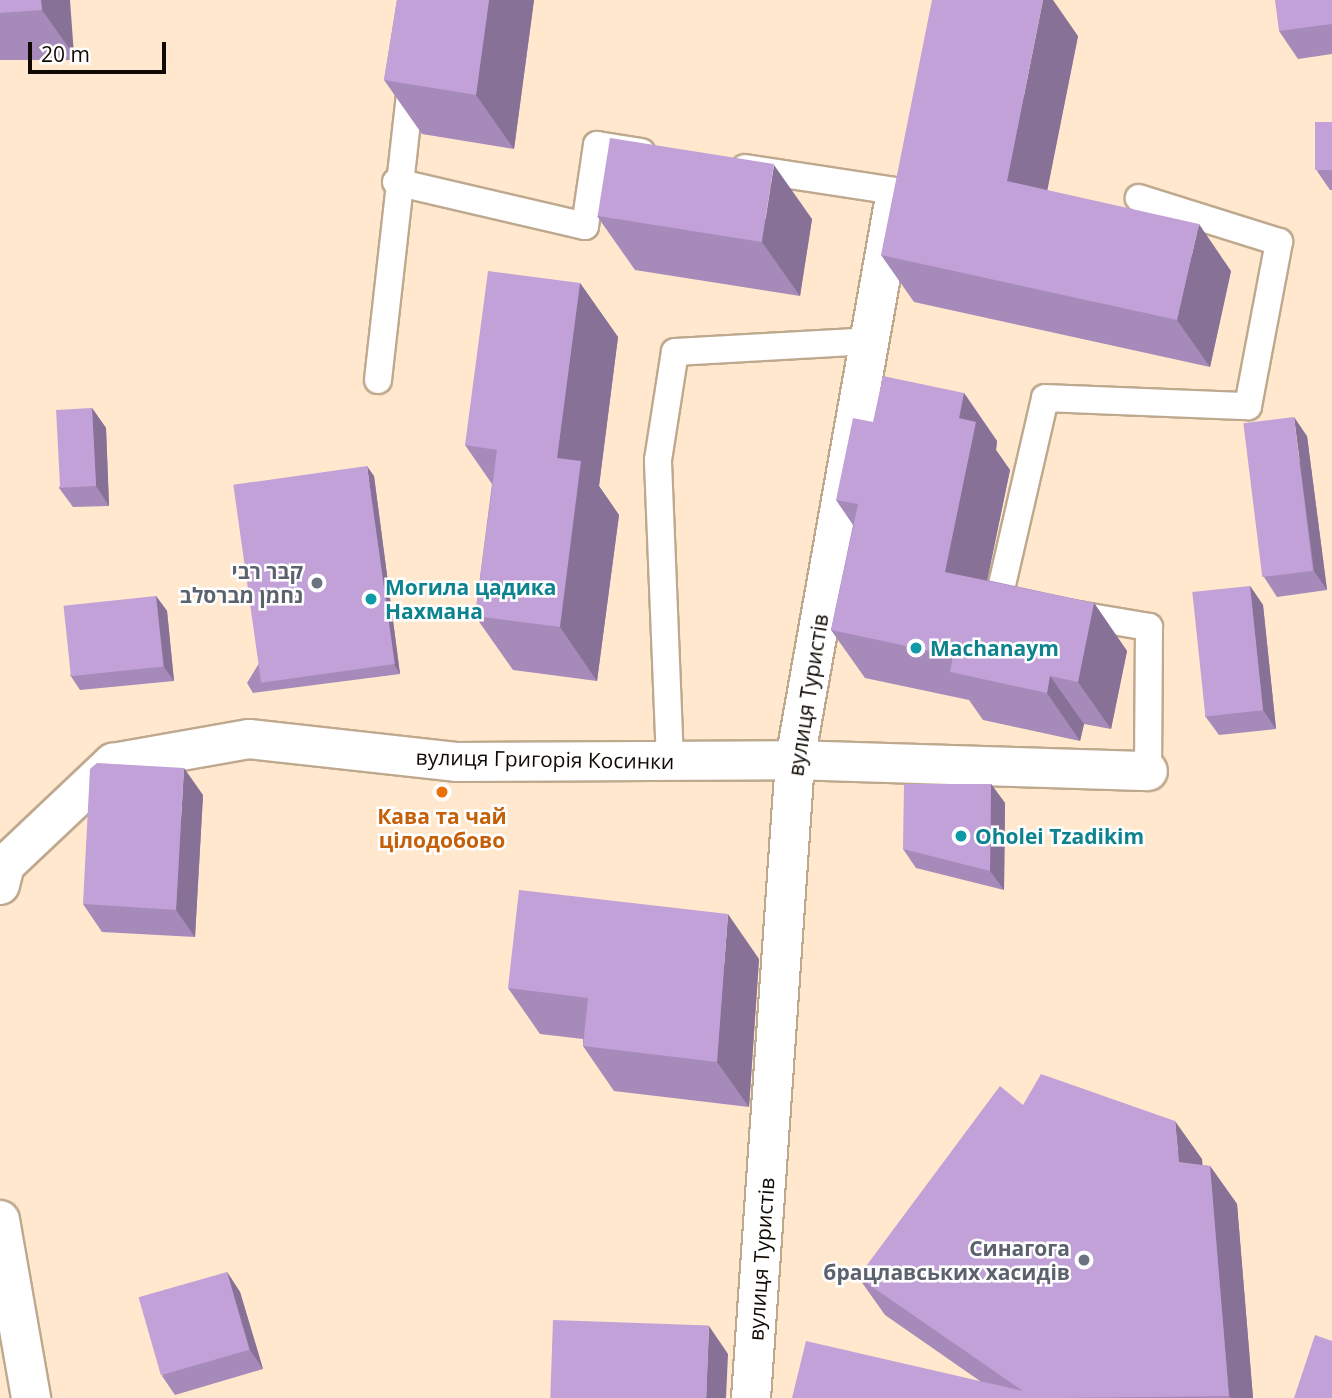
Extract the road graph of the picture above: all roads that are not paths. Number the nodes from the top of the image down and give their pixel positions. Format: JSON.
{"nodes":[{"id":1,"x":416,"y":52,"type":"edge"},
{"id":2,"x":904,"y":150,"type":"edge"},
{"id":3,"x":665,"y":155,"type":"edge"},
{"id":4,"x":719,"y":164,"type":"edge"},
{"id":5,"x":396,"y":182,"type":"junction"},
{"id":6,"x":896,"y":191,"type":"junction"},
{"id":7,"x":1139,"y":198,"type":"dead end"},
{"id":8,"x":870,"y":341,"type":"junction"},
{"id":9,"x":378,"y":380,"type":"dead end"},
{"id":10,"x":795,"y":760,"type":"junction"},
{"id":11,"x":670,"y":761,"type":"junction"},
{"id":12,"x":1148,"y":771,"type":"joint"},
{"id":13,"x":0,"y":885,"type":"edge"},
{"id":14,"x":0,"y":1220,"type":"edge"},
{"id":15,"x":31,"y":1398,"type":"edge"},
{"id":16,"x":751,"y":1398,"type":"edge"}],
"edges":[{"from":1,"to":5,"type":"lane"},
{"from":2,"to":6,"type":"street","name":"вулиця Туристів"},
{"from":3,"to":5,"type":"lane"},
{"from":4,"to":6,"type":"lane"},
{"from":5,"to":9,"type":"lane"},
{"from":6,"to":8,"type":"street","name":"вулиця Туристів"},
{"from":7,"to":12,"type":"lane"},
{"from":8,"to":10,"type":"street","name":"вулиця Туристів"},
{"from":8,"to":11,"type":"lane"},
{"from":10,"to":11,"type":"street","name":"вулиця Григорія Косинки"},
{"from":10,"to":12,"type":"street","name":"вулиця Григорія Косинки"},
{"from":10,"to":16,"type":"street","name":"вулиця Туристів"},
{"from":11,"to":13,"type":"street","name":"вулиця Григорія Косинки"},
{"from":14,"to":15,"type":"street"}]}
